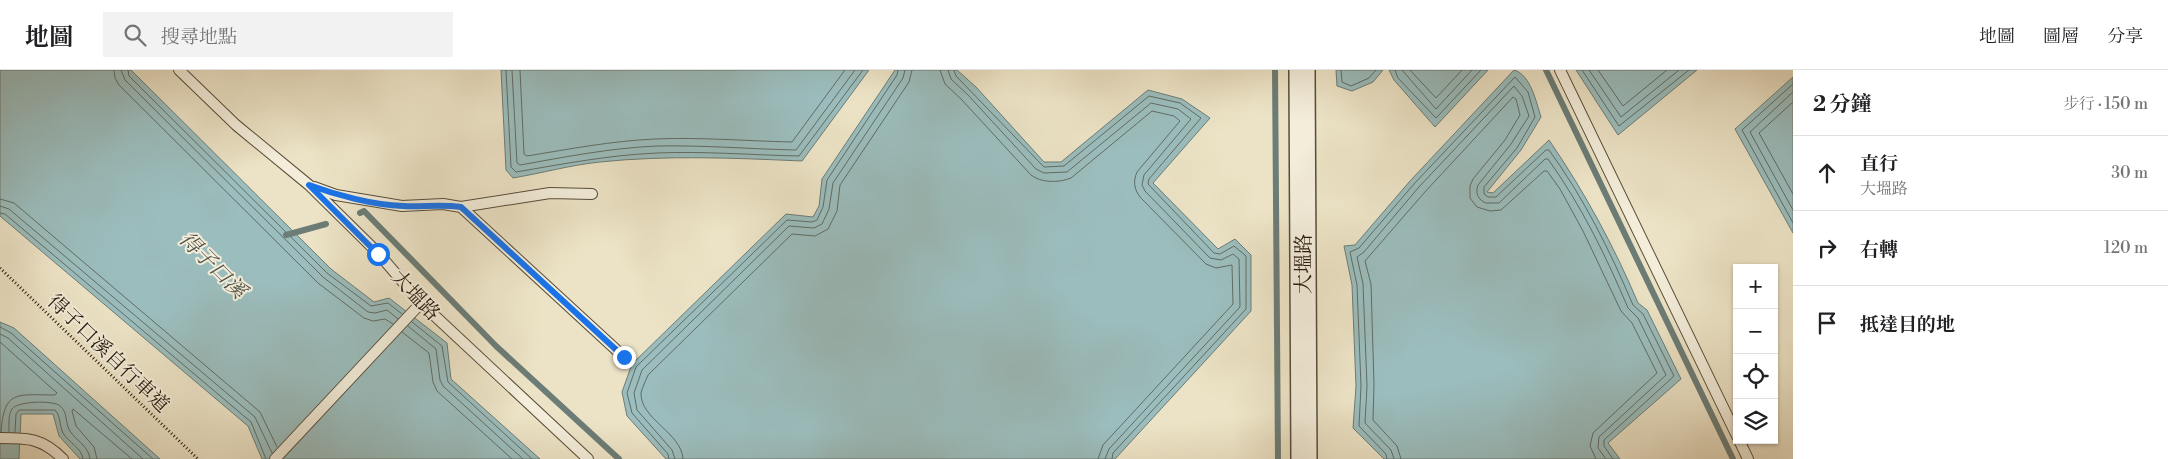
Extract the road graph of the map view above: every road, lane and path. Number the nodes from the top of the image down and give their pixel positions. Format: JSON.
{"nodes":[{"id":1,"x":179,"y":70,"type":"edge"},
{"id":2,"x":1302,"y":70,"type":"edge"},
{"id":3,"x":1560,"y":70,"type":"edge"},
{"id":4,"x":309,"y":185,"type":"junction"},
{"id":5,"x":592,"y":194,"type":"dead end"},
{"id":6,"x":461,"y":207,"type":"junction"},
{"id":7,"x":0,"y":268,"type":"edge"},
{"id":8,"x":421,"y":303,"type":"junction"},
{"id":9,"x":624,"y":357,"type":"dead end"},
{"id":10,"x":1733,"y":428,"type":"edge"},
{"id":11,"x":0,"y":438,"type":"edge"},
{"id":12,"x":1741,"y":444,"type":"edge"},
{"id":13,"x":63,"y":459,"type":"edge"},
{"id":14,"x":198,"y":459,"type":"edge"},
{"id":15,"x":275,"y":459,"type":"edge"},
{"id":16,"x":588,"y":459,"type":"edge"},
{"id":17,"x":1304,"y":459,"type":"edge"},
{"id":18,"x":1748,"y":459,"type":"edge"}],
"edges":[{"from":1,"to":4,"type":"lane","name":"大塭路"},
{"from":2,"to":17,"type":"street","name":"大塭路"},
{"from":3,"to":10,"type":"lane"},
{"from":4,"to":6,"type":"lane"},
{"from":4,"to":8,"type":"lane","name":"大塭路"},
{"from":5,"to":6,"type":"lane"},
{"from":6,"to":9,"type":"lane"},
{"from":7,"to":14,"type":"path","name":"得子口溪自行車道"},
{"from":8,"to":15,"type":"lane"},
{"from":8,"to":16,"type":"lane","name":"大塭路"},
{"from":11,"to":13,"type":"lane"},
{"from":12,"to":18,"type":"lane"}]}
